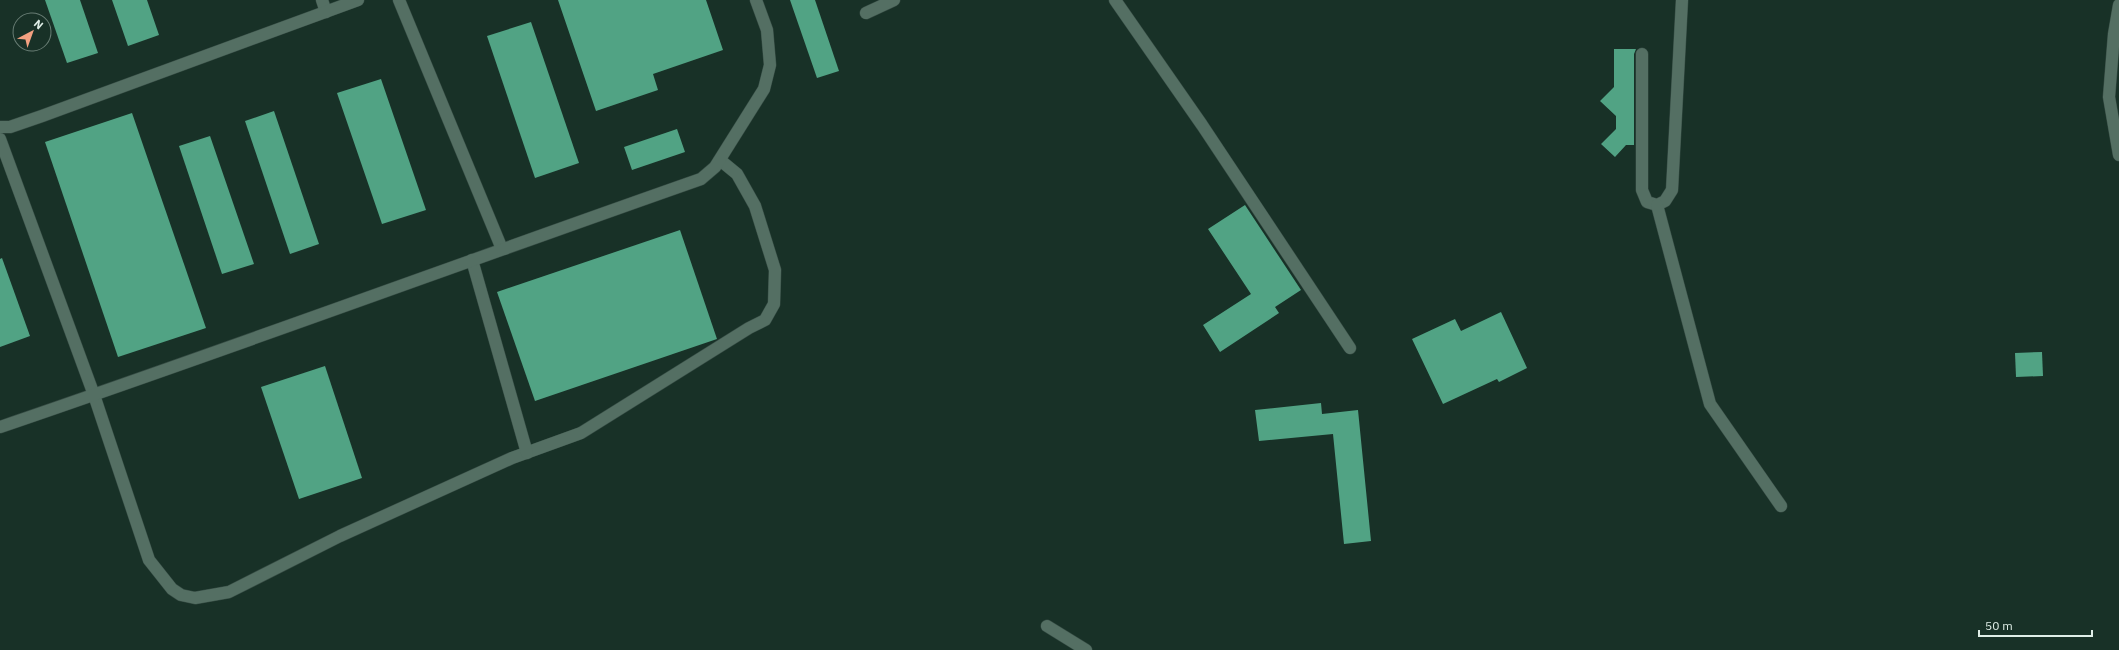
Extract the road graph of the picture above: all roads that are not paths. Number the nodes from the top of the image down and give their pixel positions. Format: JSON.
{"nodes":[{"id":1,"x":322,"y":0,"type":"edge"},
{"id":2,"x":358,"y":0,"type":"edge"},
{"id":3,"x":399,"y":0,"type":"edge"},
{"id":4,"x":756,"y":0,"type":"edge"},
{"id":5,"x":894,"y":0,"type":"edge"},
{"id":6,"x":1115,"y":0,"type":"edge"},
{"id":7,"x":1682,"y":0,"type":"edge"},
{"id":8,"x":326,"y":12,"type":"junction"},
{"id":9,"x":866,"y":13,"type":"dead end"},
{"id":10,"x":2118,"y":13,"type":"edge"},
{"id":11,"x":1642,"y":54,"type":"dead end"},
{"id":12,"x":0,"y":127,"type":"edge"},
{"id":13,"x":0,"y":138,"type":"edge"},
{"id":14,"x":2119,"y":155,"type":"edge"},
{"id":15,"x":720,"y":160,"type":"junction"},
{"id":16,"x":1657,"y":205,"type":"junction"},
{"id":17,"x":502,"y":249,"type":"junction"},
{"id":18,"x":472,"y":260,"type":"junction"},
{"id":19,"x":1350,"y":348,"type":"dead end"},
{"id":20,"x":94,"y":395,"type":"junction"},
{"id":21,"x":0,"y":428,"type":"edge"},
{"id":22,"x":527,"y":453,"type":"junction"},
{"id":23,"x":1781,"y":506,"type":"dead end"},
{"id":24,"x":1047,"y":626,"type":"dead end"},
{"id":25,"x":1086,"y":650,"type":"edge"}],
"edges":[{"from":1,"to":8,"type":"street"},
{"from":2,"to":8,"type":"street"},
{"from":3,"to":17,"type":"street"},
{"from":4,"to":15,"type":"street"},
{"from":5,"to":9,"type":"street"},
{"from":6,"to":19,"type":"street"},
{"from":7,"to":16,"type":"street"},
{"from":8,"to":12,"type":"street"},
{"from":10,"to":14,"type":"street"},
{"from":11,"to":16,"type":"street"},
{"from":13,"to":20,"type":"street"},
{"from":15,"to":17,"type":"street"},
{"from":15,"to":22,"type":"street"},
{"from":16,"to":23,"type":"street"},
{"from":17,"to":18,"type":"street"},
{"from":18,"to":20,"type":"street"},
{"from":18,"to":22,"type":"street"},
{"from":20,"to":21,"type":"street"},
{"from":20,"to":22,"type":"street"},
{"from":24,"to":25,"type":"street"}]}
